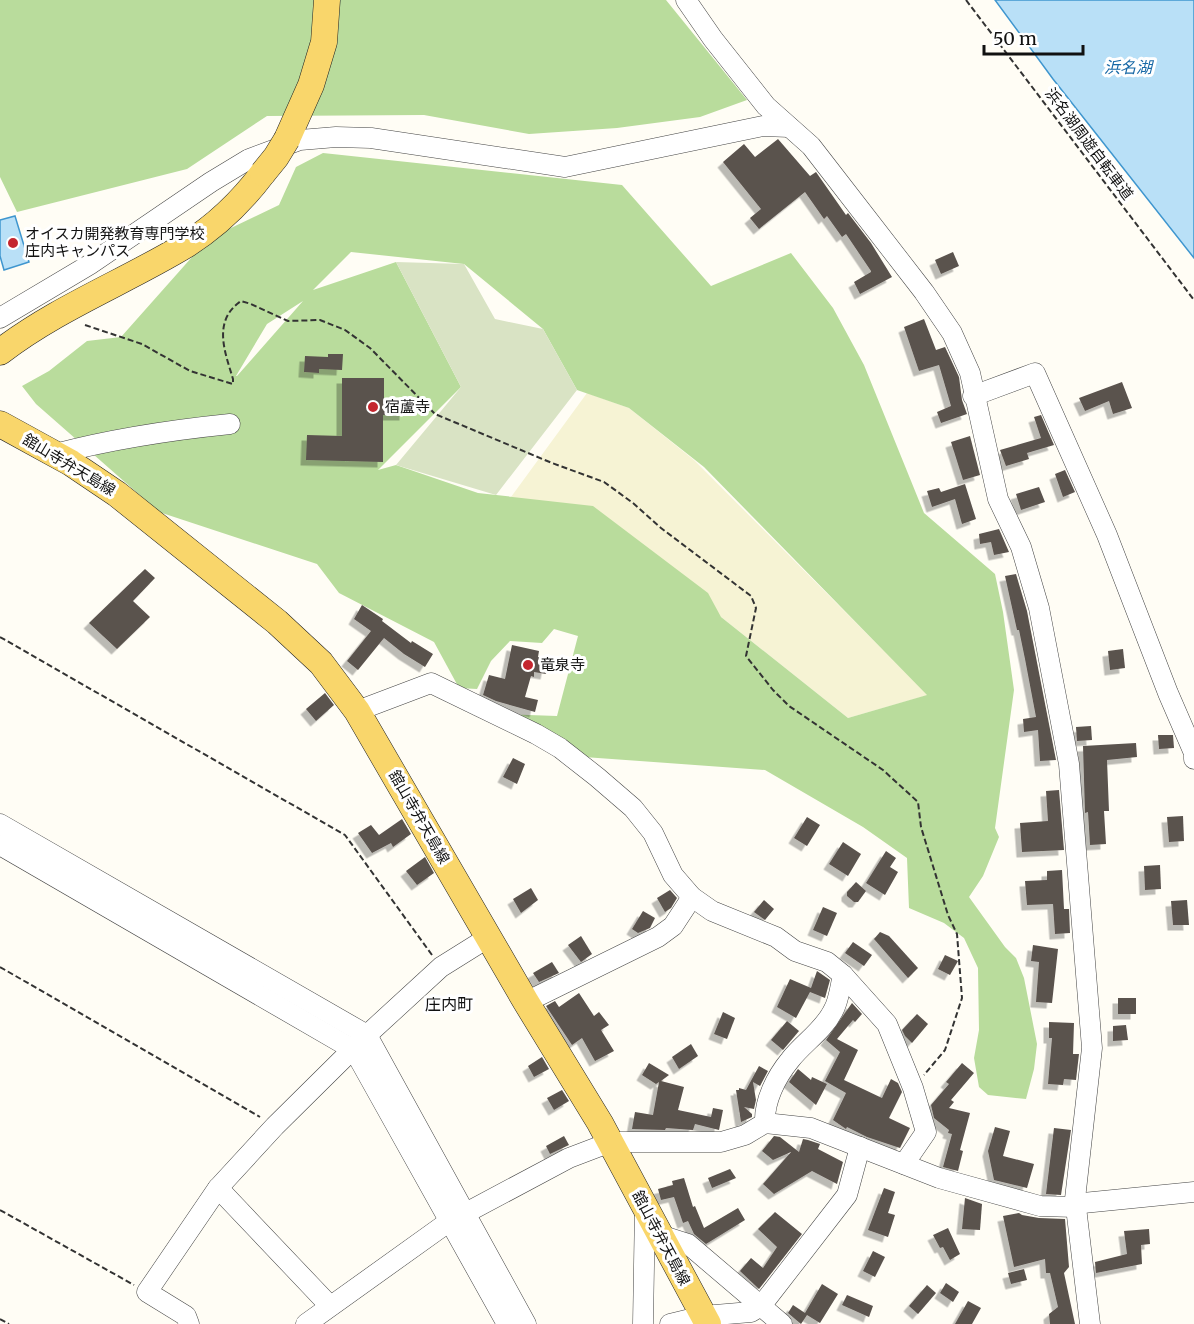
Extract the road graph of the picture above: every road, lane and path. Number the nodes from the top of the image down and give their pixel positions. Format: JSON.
{"nodes":[{"id":1,"x":327,"y":0,"type":"edge"},
{"id":2,"x":686,"y":0,"type":"edge"},
{"id":3,"x":966,"y":0,"type":"edge"},
{"id":4,"x":789,"y":127,"type":"junction"},
{"id":5,"x":1194,"y":300,"type":"edge"},
{"id":6,"x":0,"y":318,"type":"edge"},
{"id":7,"x":85,"y":325,"type":"dead end"},
{"id":8,"x":0,"y":352,"type":"edge"},
{"id":9,"x":973,"y":396,"type":"junction"},
{"id":10,"x":0,"y":424,"type":"edge"},
{"id":11,"x":230,"y":424,"type":"dead end"},
{"id":12,"x":55,"y":454,"type":"junction"},
{"id":13,"x":0,"y":637,"type":"edge"},
{"id":14,"x":357,"y":711,"type":"junction"},
{"id":15,"x":1194,"y":759,"type":"edge"},
{"id":16,"x":0,"y":824,"type":"edge"},
{"id":17,"x":0,"y":845,"type":"edge"},
{"id":18,"x":692,"y":897,"type":"junction"},
{"id":19,"x":489,"y":937,"type":"junction"},
{"id":20,"x":0,"y":967,"type":"edge"},
{"id":21,"x":441,"y":967,"type":"junction"},
{"id":22,"x":843,"y":975,"type":"junction"},
{"id":23,"x":526,"y":1002,"type":"junction"},
{"id":24,"x":361,"y":1042,"type":"junction"},
{"id":25,"x":913,"y":1088,"type":"junction"},
{"id":26,"x":765,"y":1123,"type":"junction"},
{"id":27,"x":275,"y":1126,"type":"junction"},
{"id":28,"x":611,"y":1142,"type":"junction"},
{"id":29,"x":860,"y":1147,"type":"junction"},
{"id":30,"x":904,"y":1164,"type":"junction"},
{"id":31,"x":218,"y":1188,"type":"junction"},
{"id":32,"x":1194,"y":1192,"type":"edge"},
{"id":33,"x":645,"y":1207,"type":"junction"},
{"id":34,"x":1075,"y":1207,"type":"junction"},
{"id":35,"x":0,"y":1210,"type":"edge"},
{"id":36,"x":457,"y":1217,"type":"junction"},
{"id":37,"x":660,"y":1235,"type":"junction"},
{"id":38,"x":147,"y":1292,"type":"junction"},
{"id":39,"x":330,"y":1306,"type":"junction"},
{"id":40,"x":760,"y":1306,"type":"junction"},
{"id":41,"x":0,"y":1319,"type":"edge"},
{"id":42,"x":705,"y":1320,"type":"edge"},
{"id":43,"x":9,"y":1324,"type":"edge"},
{"id":44,"x":189,"y":1324,"type":"edge"},
{"id":45,"x":306,"y":1324,"type":"edge"},
{"id":46,"x":507,"y":1324,"type":"edge"},
{"id":47,"x":526,"y":1324,"type":"edge"},
{"id":48,"x":643,"y":1324,"type":"edge"},
{"id":49,"x":670,"y":1324,"type":"edge"},
{"id":50,"x":782,"y":1324,"type":"edge"},
{"id":51,"x":1089,"y":1324,"type":"edge"}],
"edges":[{"from":1,"to":8,"type":"main road","bridge":true},
{"from":2,"to":4,"type":"street"},
{"from":3,"to":5,"type":"path","name":"浜名湖周遊自転車道"},
{"from":4,"to":6,"type":"street"},
{"from":4,"to":9,"type":"street"},
{"from":7,"to":25,"type":"path"},
{"from":9,"to":15,"type":"street"},
{"from":9,"to":34,"type":"street"},
{"from":10,"to":12,"type":"main road","name":"舘山寺弁天島線"},
{"from":11,"to":12,"type":"street"},
{"from":12,"to":14,"type":"main road","name":"舘山寺弁天島線"},
{"from":13,"to":21,"type":"path"},
{"from":14,"to":18,"type":"street"},
{"from":14,"to":19,"type":"main road","name":"舘山寺弁天島線"},
{"from":16,"to":24,"type":"street"},
{"from":17,"to":24,"type":"street"},
{"from":18,"to":22,"type":"street"},
{"from":18,"to":23,"type":"street"},
{"from":19,"to":21,"type":"street"},
{"from":19,"to":23,"type":"main road","name":"舘山寺弁天島線"},
{"from":20,"to":27,"type":"path"},
{"from":21,"to":24,"type":"street"},
{"from":22,"to":25,"type":"street"},
{"from":22,"to":26,"type":"street"},
{"from":23,"to":28,"type":"main road","name":"舘山寺弁天島線"},
{"from":24,"to":27,"type":"street"},
{"from":24,"to":36,"type":"street"},
{"from":25,"to":30,"type":"street"},
{"from":26,"to":28,"type":"street"},
{"from":26,"to":29,"type":"street"},
{"from":27,"to":31,"type":"street"},
{"from":28,"to":33,"type":"main road","name":"舘山寺弁天島線"},
{"from":28,"to":36,"type":"street"},
{"from":29,"to":30,"type":"street"},
{"from":29,"to":40,"type":"street"},
{"from":30,"to":34,"type":"street"},
{"from":31,"to":38,"type":"street"},
{"from":31,"to":39,"type":"street"},
{"from":32,"to":34,"type":"street"},
{"from":33,"to":37,"type":"main road","name":"舘山寺弁天島線"},
{"from":33,"to":48,"type":"street"},
{"from":34,"to":51,"type":"street"},
{"from":35,"to":38,"type":"path"},
{"from":36,"to":39,"type":"street"},
{"from":36,"to":46,"type":"street"},
{"from":36,"to":47,"type":"street"},
{"from":37,"to":40,"type":"street"},
{"from":37,"to":42,"type":"main road","name":"舘山寺弁天島線"},
{"from":38,"to":44,"type":"street"},
{"from":39,"to":45,"type":"street"},
{"from":40,"to":42,"type":"street"},
{"from":40,"to":50,"type":"street"},
{"from":41,"to":43,"type":"path"},
{"from":42,"to":49,"type":"street"}]}
